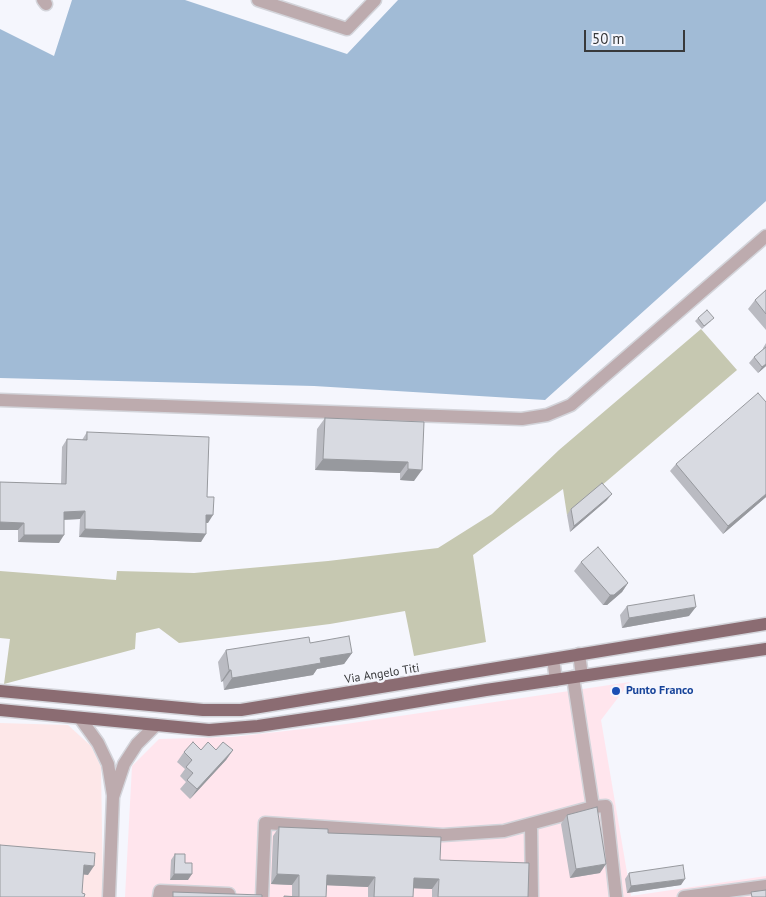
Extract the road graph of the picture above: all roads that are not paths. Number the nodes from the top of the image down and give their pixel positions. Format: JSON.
{"nodes":[{"id":1,"x":43,"y":0,"type":"edge"},
{"id":2,"x":48,"y":0,"type":"edge"},
{"id":3,"x":258,"y":0,"type":"edge"},
{"id":4,"x":375,"y":0,"type":"edge"},
{"id":5,"x":766,"y":236,"type":"edge"},
{"id":6,"x":0,"y":400,"type":"edge"},
{"id":7,"x":766,"y":624,"type":"edge"},
{"id":8,"x":766,"y":649,"type":"edge"},
{"id":9,"x":579,"y":654,"type":"junction"},
{"id":10,"x":553,"y":659,"type":"junction"},
{"id":11,"x":578,"y":677,"type":"junction"},
{"id":12,"x":556,"y":680,"type":"junction"},
{"id":13,"x":0,"y":691,"type":"edge"},
{"id":14,"x":0,"y":710,"type":"edge"},
{"id":15,"x":80,"y":718,"type":"junction"},
{"id":16,"x":156,"y":725,"type":"junction"},
{"id":17,"x":113,"y":797,"type":"junction"},
{"id":18,"x":593,"y":806,"type":"junction"},
{"id":19,"x":532,"y":824,"type":"junction"},
{"id":20,"x":766,"y":886,"type":"edge"},
{"id":21,"x":741,"y":893,"type":"edge"},
{"id":22,"x":255,"y":896,"type":"edge"},
{"id":23,"x":109,"y":897,"type":"edge"},
{"id":24,"x":159,"y":897,"type":"edge"},
{"id":25,"x":532,"y":897,"type":"edge"},
{"id":26,"x":616,"y":897,"type":"edge"},
{"id":27,"x":690,"y":897,"type":"edge"}],
"edges":[{"from":1,"to":2,"type":"street"},
{"from":3,"to":4,"type":"street"},
{"from":5,"to":6,"type":"street"},
{"from":7,"to":9,"type":"main road","name":"Via Angelo Titi"},
{"from":8,"to":11,"type":"main road"},
{"from":9,"to":10,"type":"main road","name":"Via Angelo Titi"},
{"from":9,"to":11,"type":"street"},
{"from":10,"to":12,"type":"street"},
{"from":10,"to":13,"type":"main road","name":"Via Angelo Titi"},
{"from":11,"to":12,"type":"main road"},
{"from":11,"to":18,"type":"street"},
{"from":12,"to":16,"type":"main road"},
{"from":14,"to":15,"type":"main road"},
{"from":15,"to":16,"type":"main road"},
{"from":15,"to":17,"type":"street"},
{"from":16,"to":17,"type":"street"},
{"from":17,"to":23,"type":"street"},
{"from":18,"to":19,"type":"street"},
{"from":18,"to":26,"type":"street"},
{"from":19,"to":22,"type":"street"},
{"from":19,"to":25,"type":"street"},
{"from":20,"to":21,"type":"street"},
{"from":21,"to":27,"type":"street"},
{"from":22,"to":24,"type":"street"}]}
